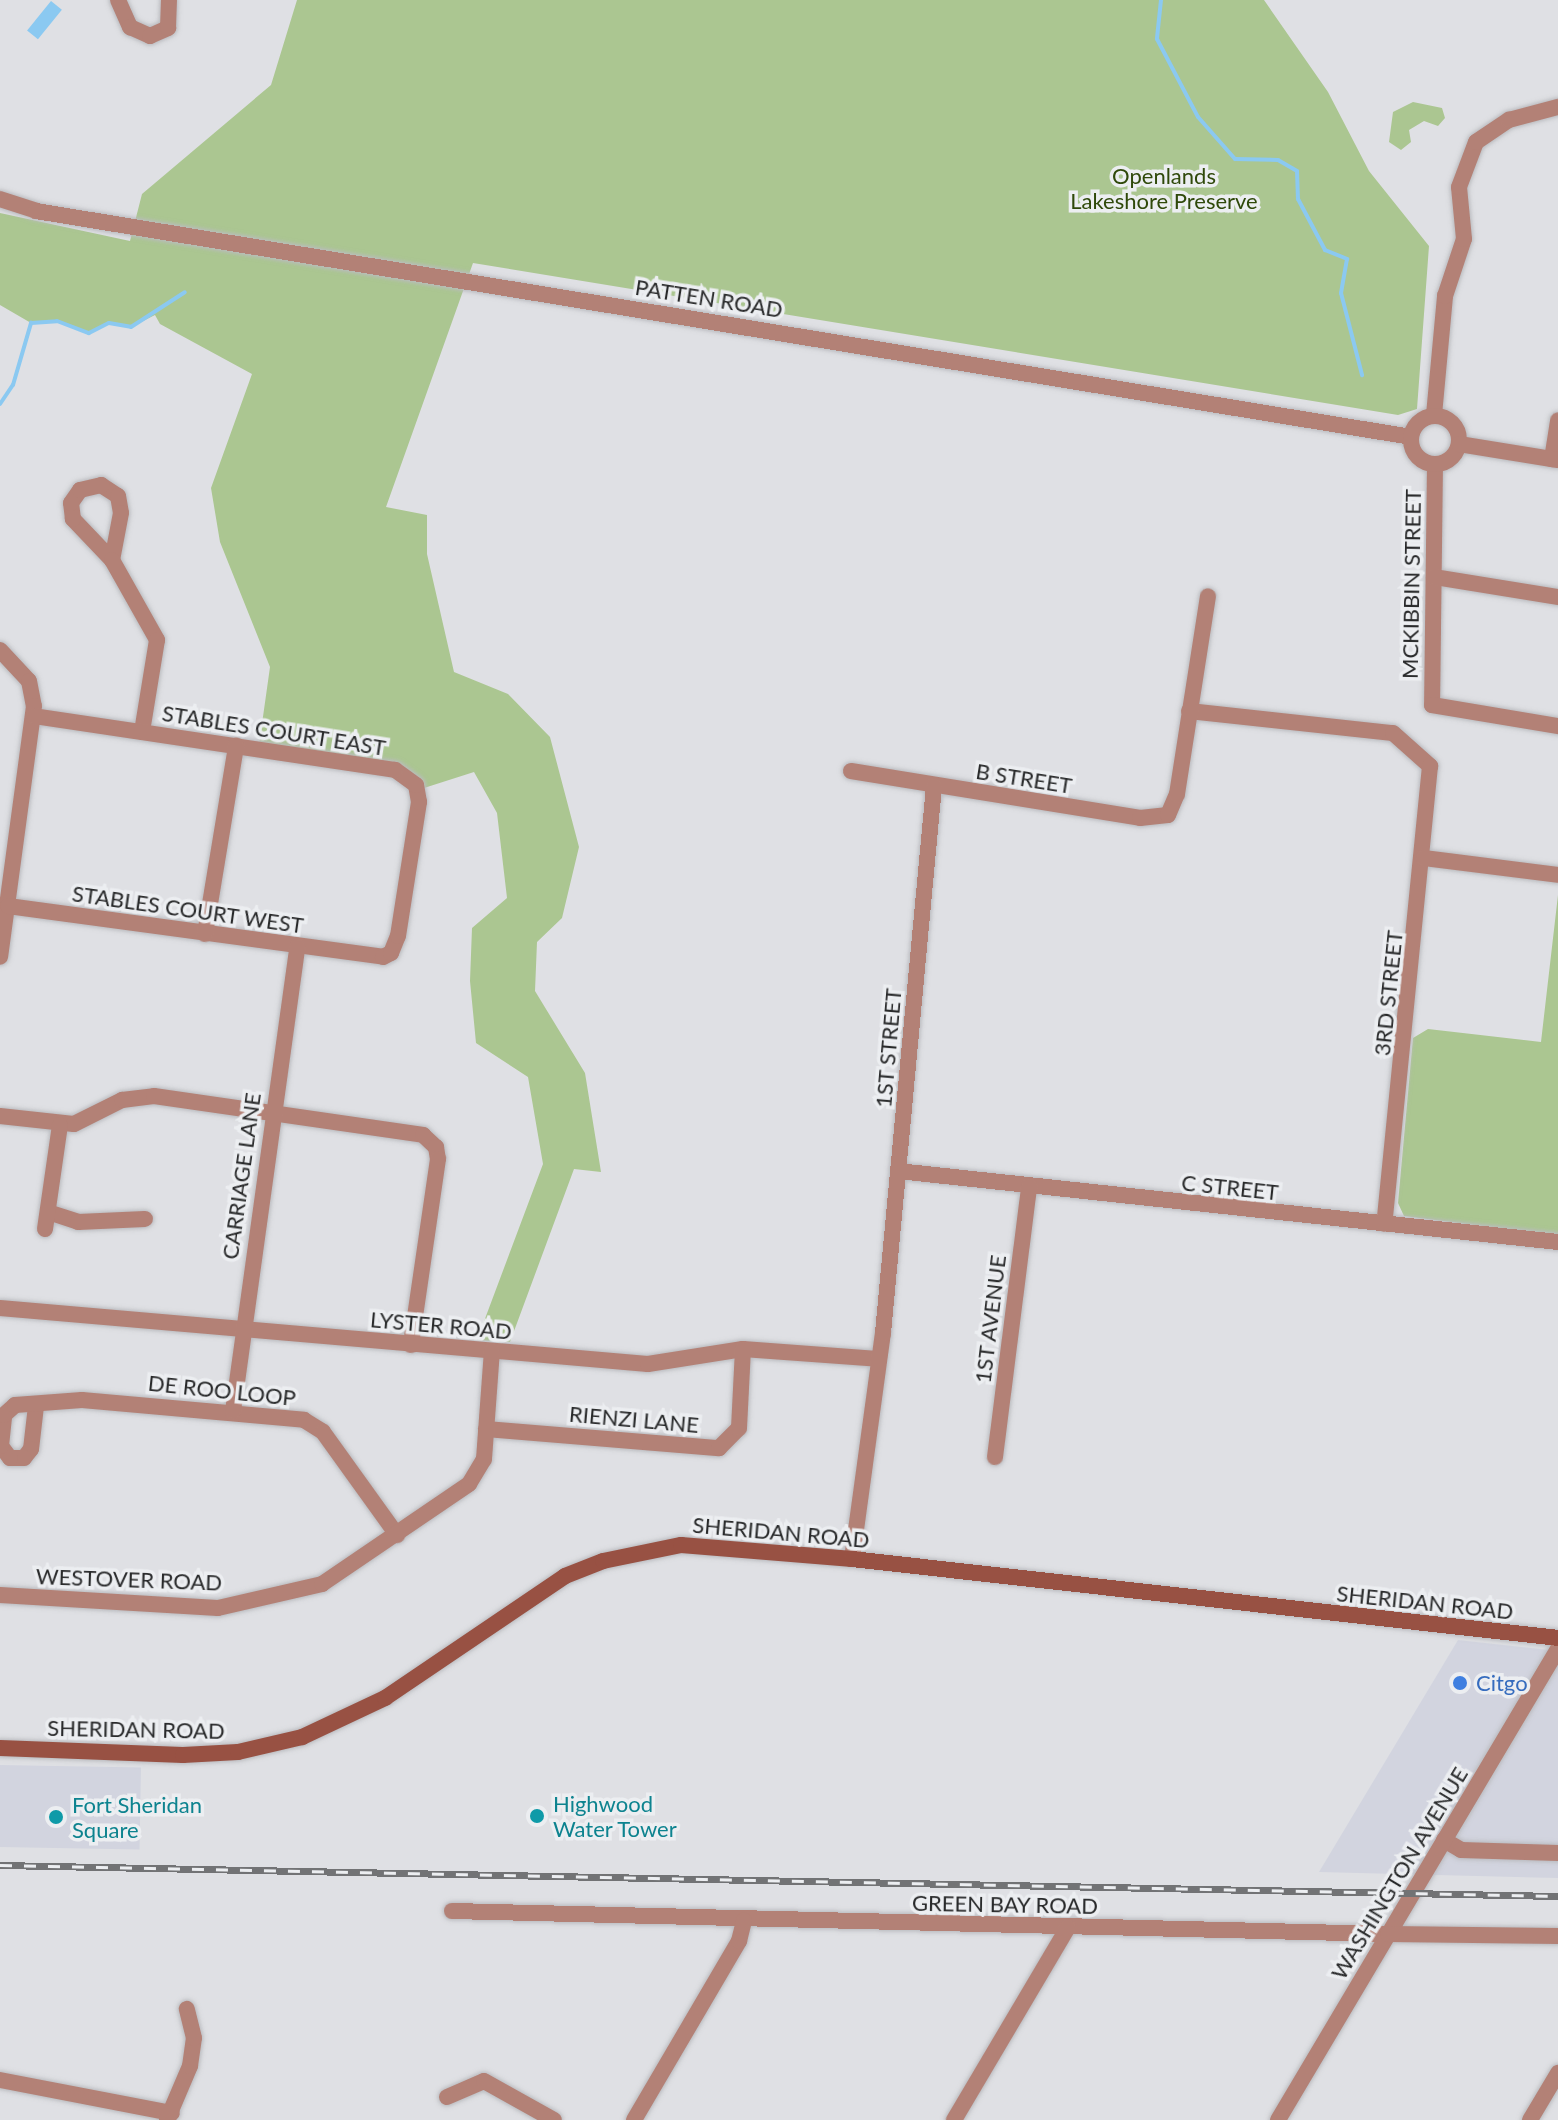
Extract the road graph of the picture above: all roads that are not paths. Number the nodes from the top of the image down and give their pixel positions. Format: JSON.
{"nodes":[{"id":1,"x":118,"y":0,"type":"edge"},
{"id":2,"x":169,"y":0,"type":"edge"},
{"id":3,"x":1558,"y":107,"type":"edge"},
{"id":4,"x":0,"y":199,"type":"edge"},
{"id":5,"x":1434,"y":415,"type":"junction"},
{"id":6,"x":1558,"y":420,"type":"edge"},
{"id":7,"x":1411,"y":437,"type":"junction"},
{"id":8,"x":1459,"y":444,"type":"junction"},
{"id":9,"x":1555,"y":460,"type":"edge"},
{"id":10,"x":1435,"y":464,"type":"junction"},
{"id":11,"x":112,"y":560,"type":"dead end"},
{"id":12,"x":1434,"y":577,"type":"junction"},
{"id":13,"x":1208,"y":596,"type":"dead end"},
{"id":14,"x":1558,"y":597,"type":"edge"},
{"id":15,"x":0,"y":650,"type":"edge"},
{"id":16,"x":1189,"y":711,"type":"junction"},
{"id":17,"x":34,"y":716,"type":"junction"},
{"id":18,"x":1558,"y":726,"type":"edge"},
{"id":19,"x":142,"y":732,"type":"junction"},
{"id":20,"x":236,"y":746,"type":"junction"},
{"id":21,"x":851,"y":771,"type":"dead end"},
{"id":22,"x":934,"y":786,"type":"junction"},
{"id":23,"x":1424,"y":858,"type":"junction"},
{"id":24,"x":1558,"y":875,"type":"edge"},
{"id":25,"x":8,"y":906,"type":"junction"},
{"id":26,"x":205,"y":934,"type":"junction"},
{"id":27,"x":297,"y":947,"type":"junction"},
{"id":28,"x":0,"y":957,"type":"edge"},
{"id":29,"x":362,"y":957,"type":"joint"},
{"id":30,"x":273,"y":1113,"type":"junction"},
{"id":31,"x":0,"y":1116,"type":"edge"},
{"id":32,"x":60,"y":1125,"type":"junction"},
{"id":33,"x":898,"y":1171,"type":"junction"},
{"id":34,"x":1029,"y":1186,"type":"junction"},
{"id":35,"x":145,"y":1219,"type":"dead end"},
{"id":36,"x":1384,"y":1224,"type":"junction"},
{"id":37,"x":1558,"y":1242,"type":"edge"},
{"id":38,"x":0,"y":1308,"type":"edge"},
{"id":39,"x":242,"y":1331,"type":"junction"},
{"id":40,"x":411,"y":1345,"type":"junction"},
{"id":41,"x":743,"y":1349,"type":"junction"},
{"id":42,"x":492,"y":1351,"type":"junction"},
{"id":43,"x":878,"y":1359,"type":"junction"},
{"id":44,"x":36,"y":1406,"type":"dead end"},
{"id":45,"x":233,"y":1411,"type":"junction"},
{"id":46,"x":486,"y":1429,"type":"junction"},
{"id":47,"x":995,"y":1457,"type":"dead end"},
{"id":48,"x":397,"y":1535,"type":"junction"},
{"id":49,"x":852,"y":1559,"type":"junction"},
{"id":50,"x":0,"y":1595,"type":"edge"},
{"id":51,"x":1558,"y":1638,"type":"edge"},
{"id":52,"x":1558,"y":1649,"type":"edge"},
{"id":53,"x":0,"y":1748,"type":"edge"},
{"id":54,"x":1444,"y":1840,"type":"junction"},
{"id":55,"x":1558,"y":1853,"type":"edge"},
{"id":56,"x":452,"y":1911,"type":"dead end"},
{"id":57,"x":744,"y":1921,"type":"junction"},
{"id":58,"x":1068,"y":1927,"type":"junction"},
{"id":59,"x":1388,"y":1934,"type":"junction"},
{"id":60,"x":1558,"y":1936,"type":"edge"},
{"id":61,"x":187,"y":2009,"type":"dead end"},
{"id":62,"x":1558,"y":2073,"type":"edge"},
{"id":63,"x":0,"y":2080,"type":"edge"},
{"id":64,"x":447,"y":2097,"type":"dead end"},
{"id":65,"x":170,"y":2116,"type":"edge"},
{"id":66,"x":554,"y":2120,"type":"edge"},
{"id":67,"x":634,"y":2120,"type":"edge"},
{"id":68,"x":954,"y":2120,"type":"edge"},
{"id":69,"x":1278,"y":2120,"type":"edge"},
{"id":70,"x":1530,"y":2120,"type":"edge"}],
"edges":[{"from":1,"to":2,"type":"street"},
{"from":3,"to":5,"type":"street"},
{"from":4,"to":7,"type":"street","name":"PATTEN ROAD"},
{"from":5,"to":7,"type":"street"},
{"from":5,"to":8,"type":"street"},
{"from":6,"to":9,"type":"street"},
{"from":7,"to":10,"type":"street"},
{"from":8,"to":9,"type":"street"},
{"from":8,"to":10,"type":"street"},
{"from":10,"to":12,"type":"street","name":"MCKIBBIN STREET"},
{"from":11,"to":19,"type":"street"},
{"from":12,"to":14,"type":"street"},
{"from":12,"to":18,"type":"street","name":"MCKIBBIN STREET"},
{"from":13,"to":16,"type":"street"},
{"from":15,"to":17,"type":"street"},
{"from":16,"to":22,"type":"street","name":"B STREET"},
{"from":16,"to":23,"type":"street","name":"3RD STREET"},
{"from":17,"to":19,"type":"street","name":"STABLES COURT EAST"},
{"from":17,"to":25,"type":"street"},
{"from":19,"to":20,"type":"street","name":"STABLES COURT EAST"},
{"from":20,"to":26,"type":"street"},
{"from":20,"to":29,"type":"street","name":"STABLES COURT EAST"},
{"from":21,"to":22,"type":"street","name":"B STREET"},
{"from":22,"to":33,"type":"street","name":"1ST STREET"},
{"from":23,"to":24,"type":"street"},
{"from":23,"to":36,"type":"street","name":"3RD STREET"},
{"from":25,"to":26,"type":"street","name":"STABLES COURT WEST"},
{"from":25,"to":28,"type":"street"},
{"from":26,"to":27,"type":"street","name":"STABLES COURT WEST"},
{"from":27,"to":29,"type":"street","name":"STABLES COURT WEST"},
{"from":27,"to":30,"type":"street","name":"CARRIAGE LANE"},
{"from":30,"to":32,"type":"street"},
{"from":30,"to":39,"type":"street","name":"CARRIAGE LANE"},
{"from":30,"to":40,"type":"street"},
{"from":31,"to":32,"type":"street"},
{"from":32,"to":35,"type":"street"},
{"from":33,"to":34,"type":"street","name":"C STREET"},
{"from":33,"to":43,"type":"street","name":"1ST STREET"},
{"from":34,"to":36,"type":"street","name":"C STREET"},
{"from":34,"to":47,"type":"street","name":"1ST AVENUE"},
{"from":36,"to":37,"type":"street","name":"C STREET"},
{"from":38,"to":39,"type":"street","name":"LYSTER ROAD"},
{"from":39,"to":40,"type":"street","name":"LYSTER ROAD"},
{"from":39,"to":45,"type":"street","name":"CARRIAGE LANE"},
{"from":40,"to":42,"type":"street","name":"LYSTER ROAD"},
{"from":41,"to":42,"type":"street","name":"LYSTER ROAD"},
{"from":41,"to":43,"type":"street","name":"LYSTER ROAD"},
{"from":41,"to":46,"type":"street","name":"RIENZI LANE"},
{"from":42,"to":46,"type":"street","name":"WESTOVER ROAD"},
{"from":43,"to":49,"type":"street","name":"1ST STREET"},
{"from":44,"to":45,"type":"street","name":"DE ROO LOOP"},
{"from":45,"to":48,"type":"street","name":"DE ROO LOOP"},
{"from":46,"to":48,"type":"street","name":"WESTOVER ROAD"},
{"from":48,"to":50,"type":"street","name":"WESTOVER ROAD"},
{"from":49,"to":51,"type":"main road","name":"SHERIDAN ROAD"},
{"from":49,"to":53,"type":"main road","name":"SHERIDAN ROAD"},
{"from":52,"to":54,"type":"street","name":"WASHINGTON AVENUE"},
{"from":54,"to":55,"type":"street"},
{"from":54,"to":59,"type":"street","name":"WASHINGTON AVENUE"},
{"from":56,"to":57,"type":"street","name":"GREEN BAY ROAD"},
{"from":57,"to":58,"type":"street","name":"GREEN BAY ROAD"},
{"from":57,"to":67,"type":"street"},
{"from":58,"to":59,"type":"street","name":"GREEN BAY ROAD"},
{"from":58,"to":68,"type":"street"},
{"from":59,"to":60,"type":"street","name":"GREEN BAY ROAD"},
{"from":59,"to":69,"type":"street","name":"WASHINGTON AVENUE"},
{"from":61,"to":65,"type":"street"},
{"from":62,"to":70,"type":"street"},
{"from":63,"to":65,"type":"street"},
{"from":64,"to":66,"type":"street"}]}
